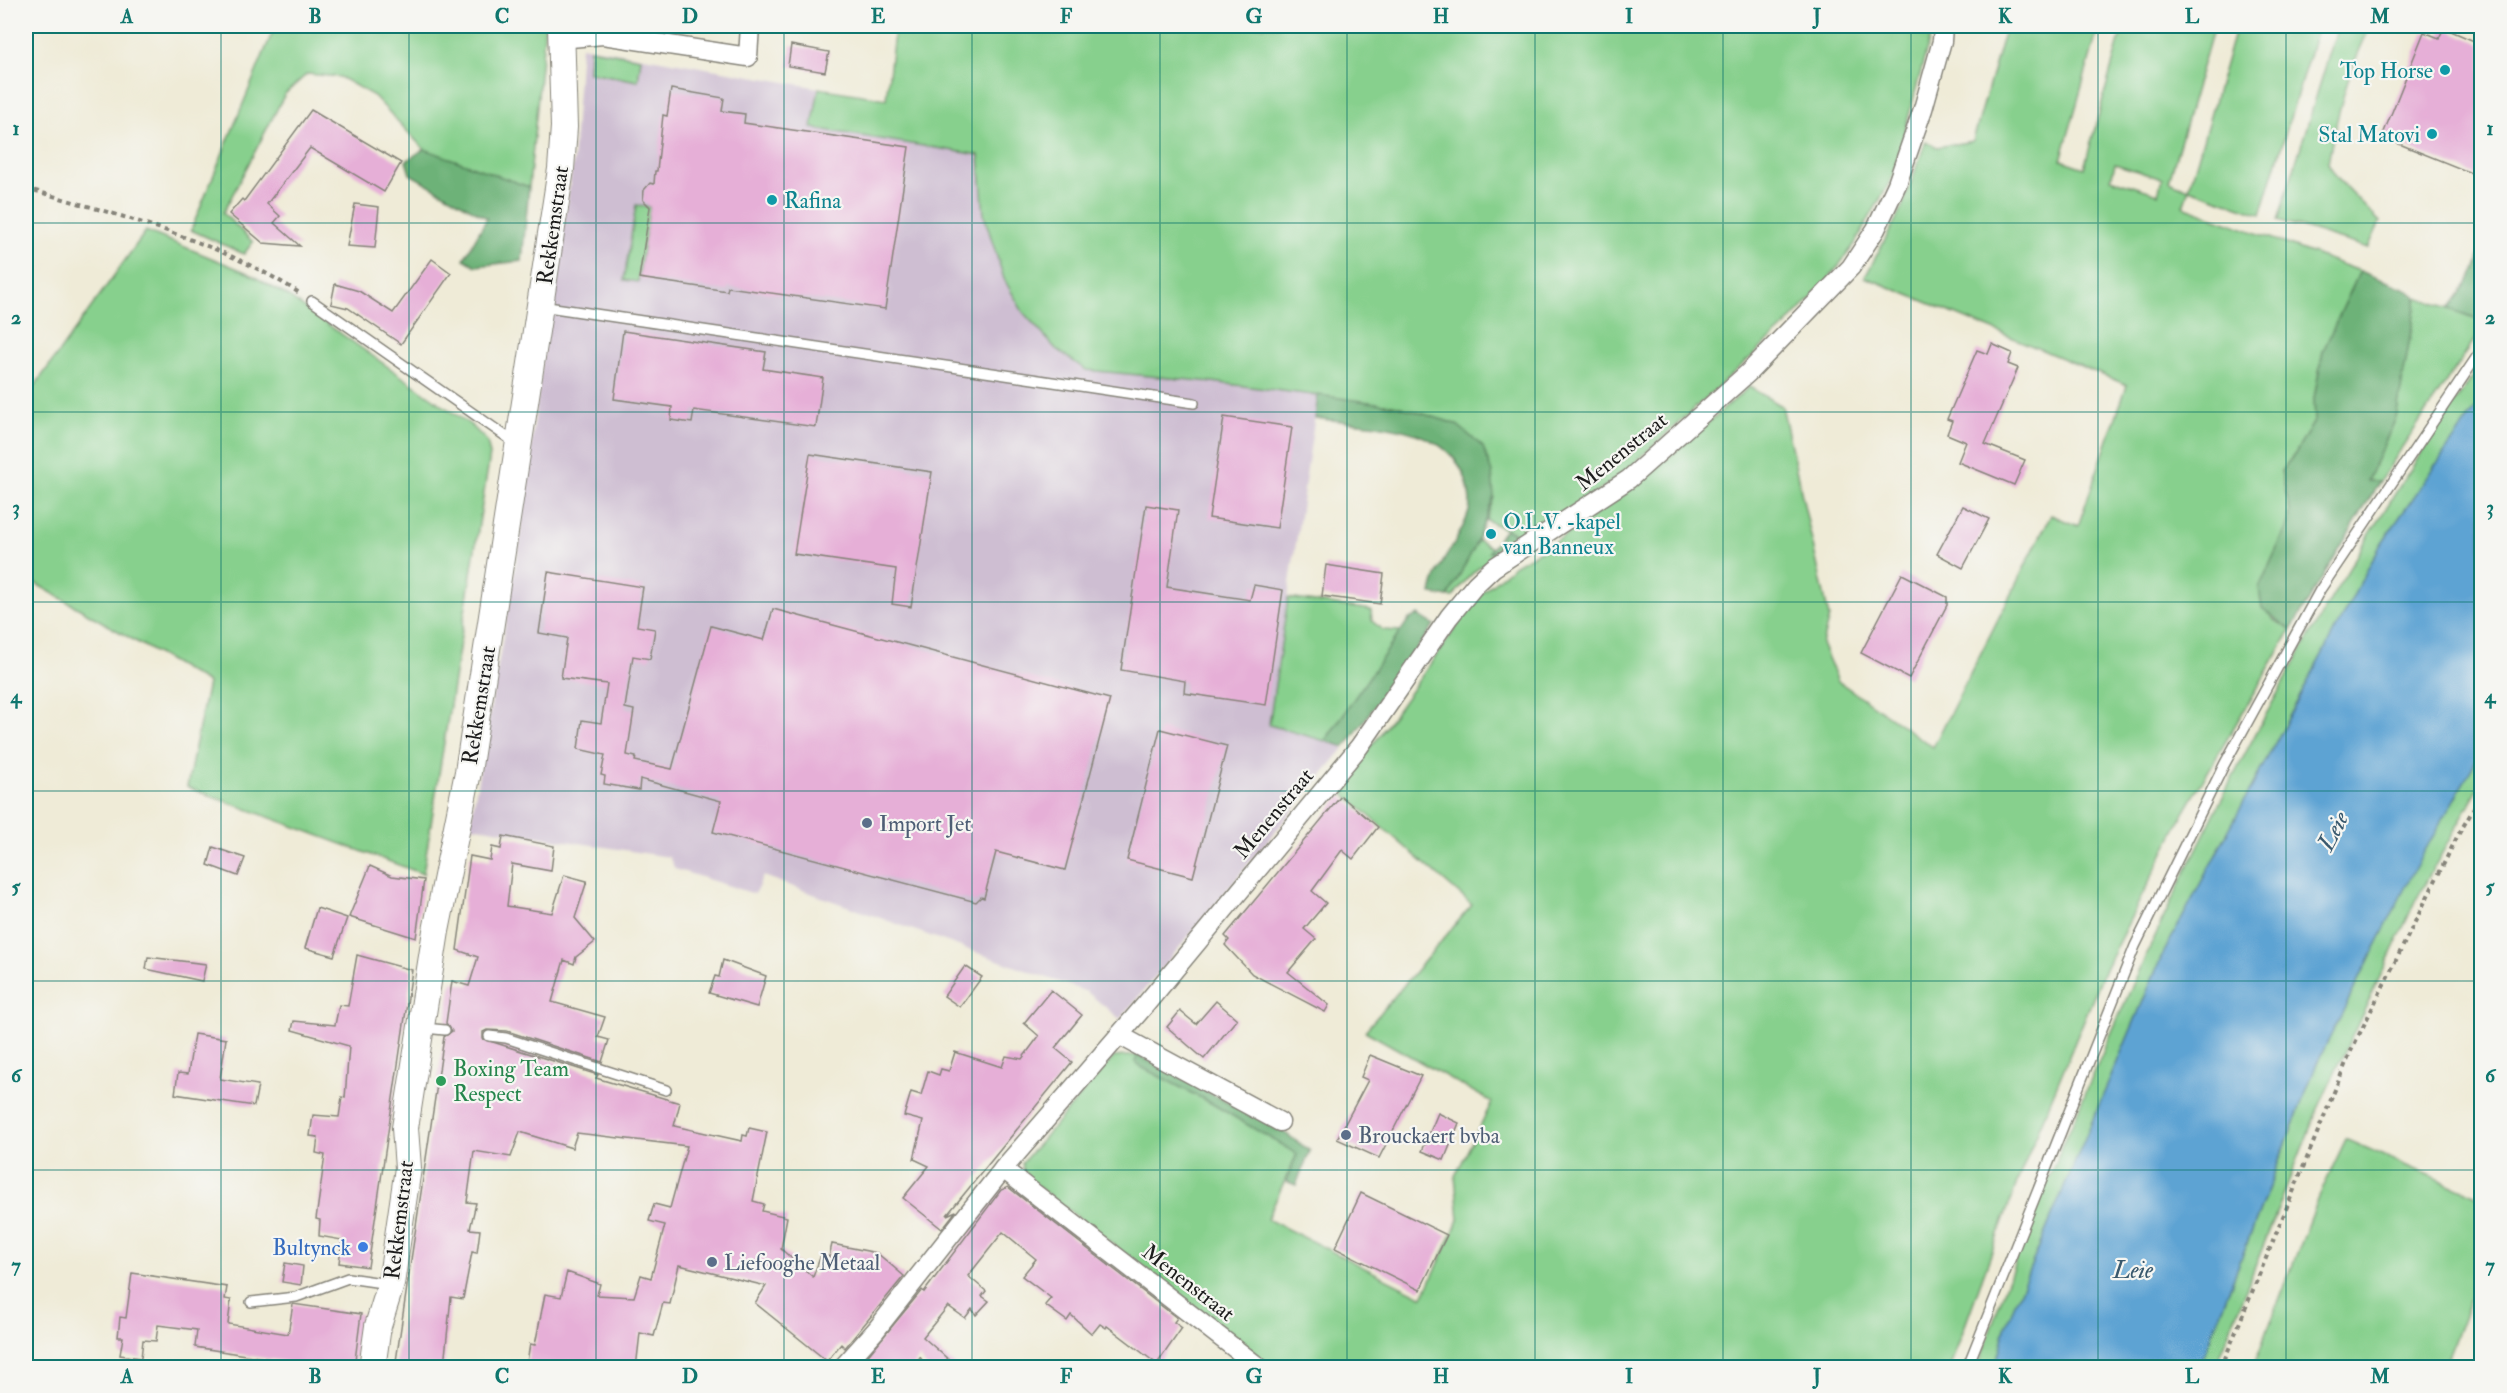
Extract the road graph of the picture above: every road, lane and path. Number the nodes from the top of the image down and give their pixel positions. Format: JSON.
{"nodes":[{"id":1,"x":750,"y":26,"type":"edge"},
{"id":2,"x":1943,"y":26,"type":"edge"},
{"id":3,"x":561,"y":32,"type":"edge"},
{"id":4,"x":26,"y":188,"type":"edge"},
{"id":5,"x":312,"y":301,"type":"joint"},
{"id":6,"x":540,"y":306,"type":"junction"},
{"id":7,"x":2481,"y":349,"type":"edge"},
{"id":8,"x":1194,"y":403,"type":"dead end"},
{"id":9,"x":519,"y":446,"type":"junction"},
{"id":10,"x":2481,"y":795,"type":"edge"},
{"id":11,"x":1119,"y":1035,"type":"junction"},
{"id":12,"x":489,"y":1036,"type":"dead end"},
{"id":13,"x":666,"y":1090,"type":"dead end"},
{"id":14,"x":1280,"y":1122,"type":"dead end"},
{"id":15,"x":1003,"y":1169,"type":"junction"},
{"id":16,"x":391,"y":1284,"type":"junction"},
{"id":17,"x":251,"y":1302,"type":"dead end"},
{"id":18,"x":372,"y":1368,"type":"edge"},
{"id":19,"x":842,"y":1368,"type":"edge"},
{"id":20,"x":1260,"y":1368,"type":"edge"},
{"id":21,"x":1967,"y":1368,"type":"edge"},
{"id":22,"x":2221,"y":1368,"type":"edge"}],
"edges":[{"from":1,"to":3,"type":"street","name":"Rekkemstraat"},
{"from":2,"to":11,"type":"street","name":"Menenstraat"},
{"from":3,"to":6,"type":"street","name":"Rekkemstraat"},
{"from":4,"to":5,"type":"path"},
{"from":5,"to":9,"type":"lane"},
{"from":6,"to":8,"type":"lane"},
{"from":6,"to":9,"type":"street","name":"Rekkemstraat"},
{"from":7,"to":21,"type":"lane"},
{"from":9,"to":16,"type":"street","name":"Rekkemstraat"},
{"from":10,"to":22,"type":"path"},
{"from":11,"to":14,"type":"street"},
{"from":11,"to":15,"type":"street","name":"Menenstraat"},
{"from":12,"to":13,"type":"lane"},
{"from":15,"to":19,"type":"street","name":"Menenstraat"},
{"from":15,"to":20,"type":"street","name":"Menenstraat"},
{"from":16,"to":17,"type":"lane"},
{"from":16,"to":18,"type":"street","name":"Rekkemstraat"}]}
